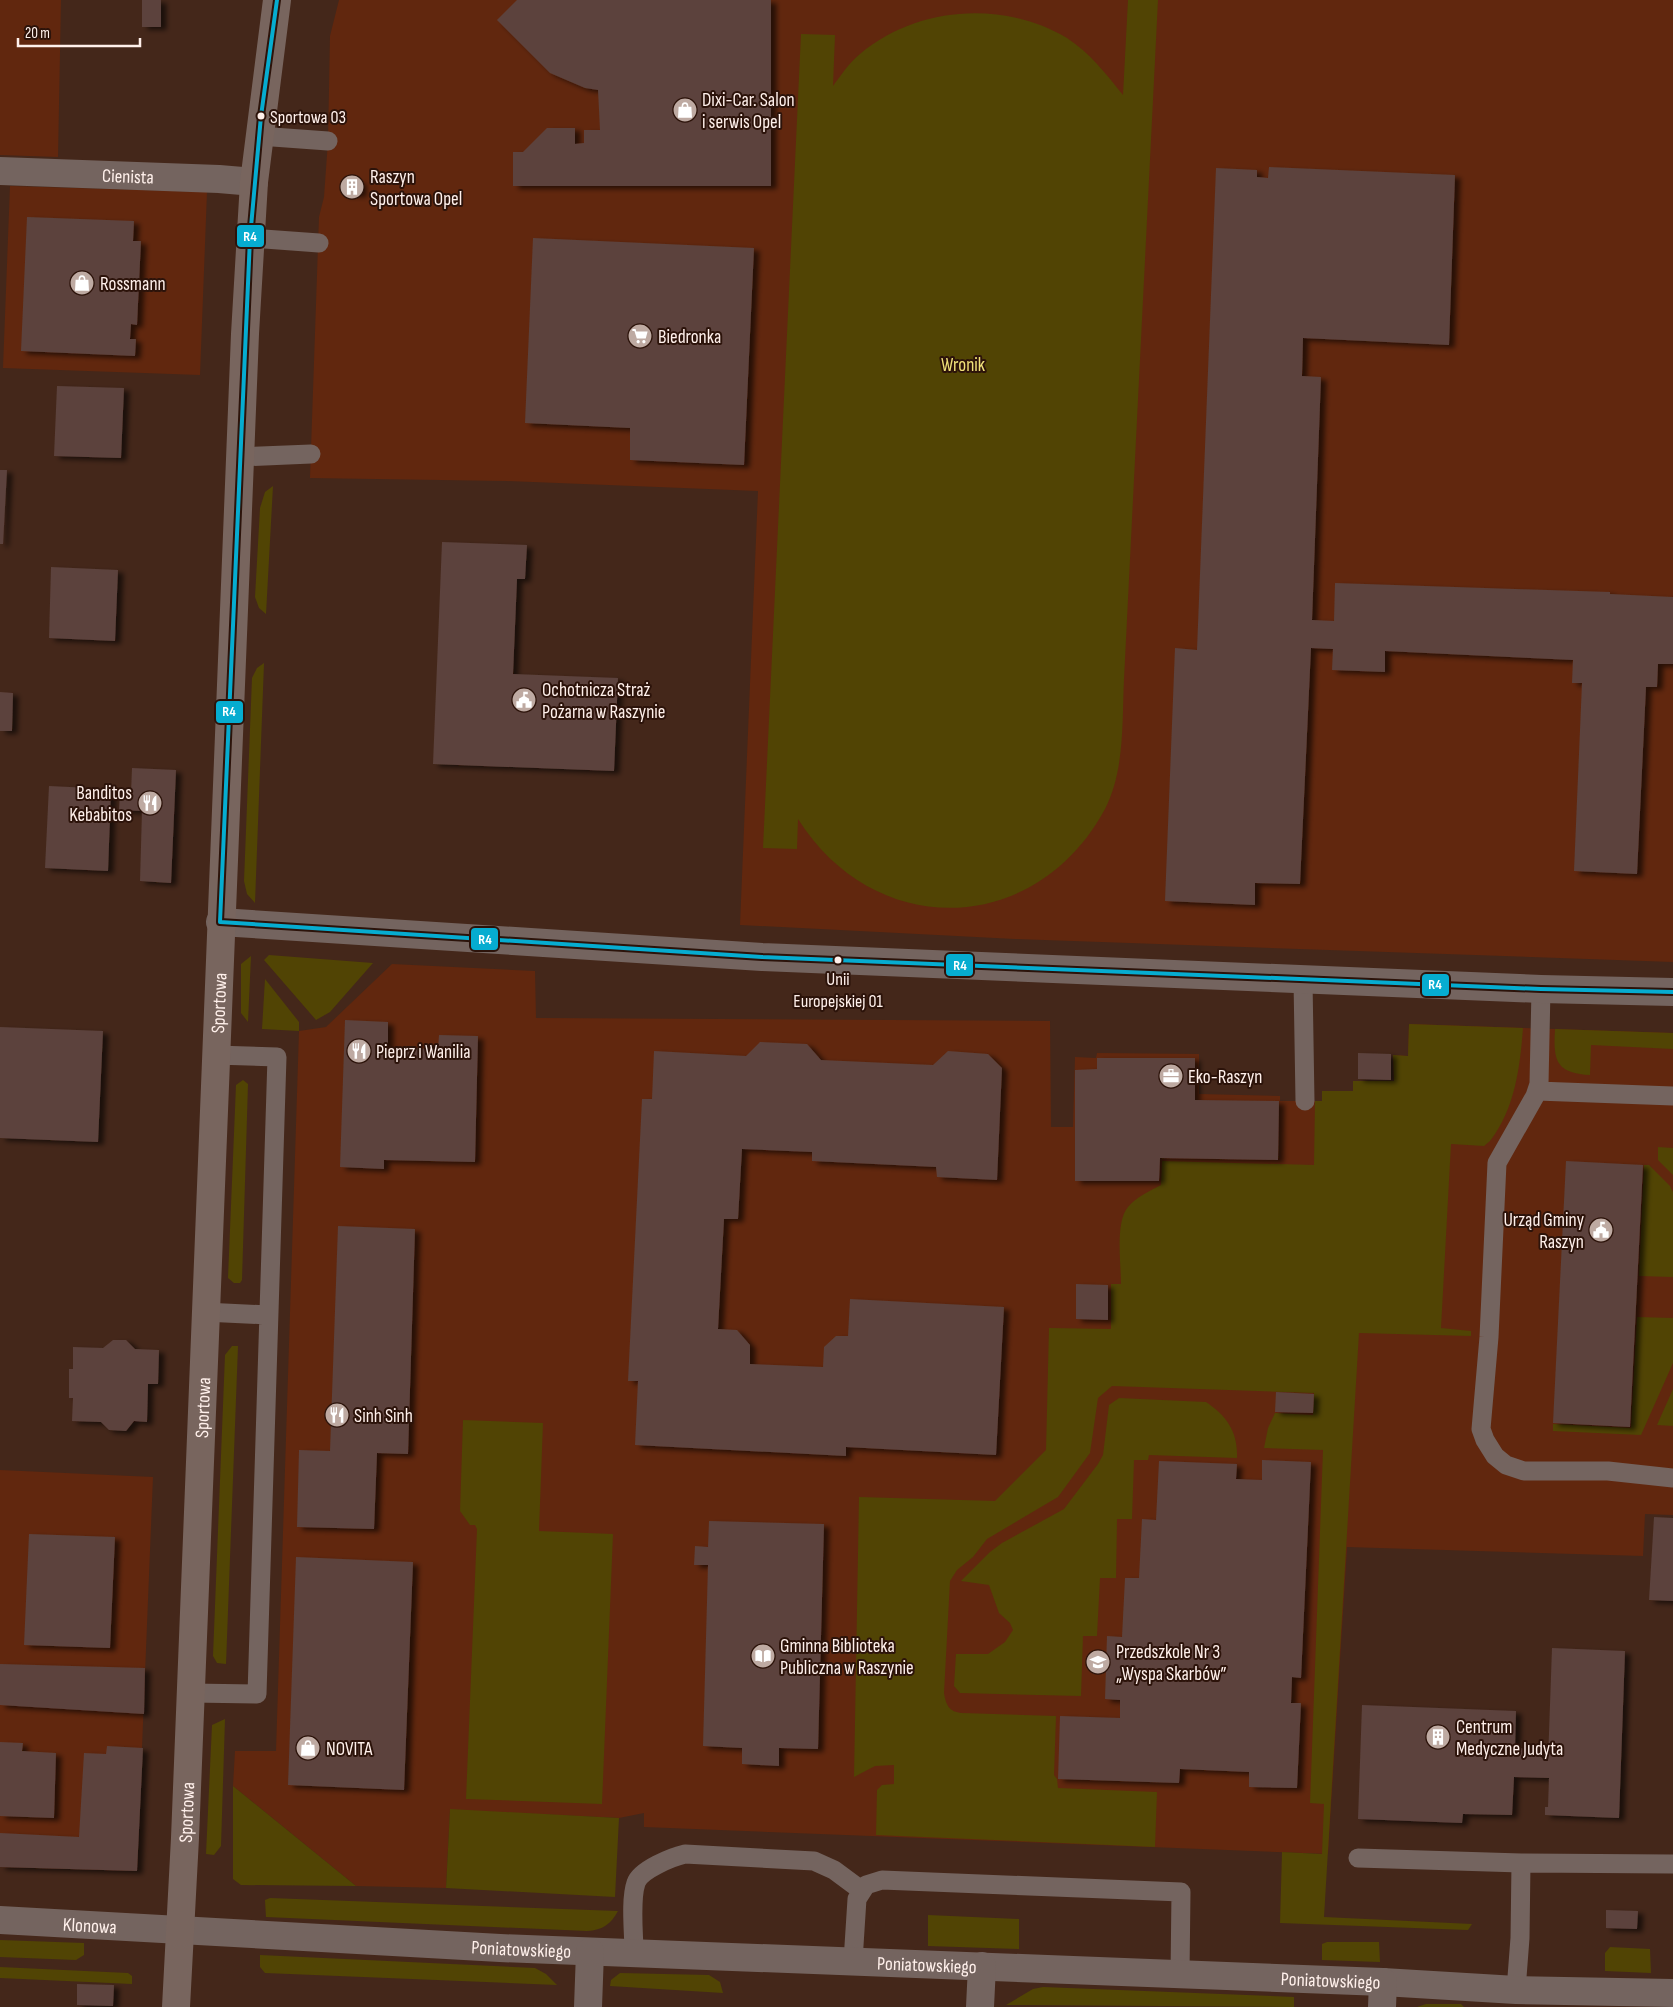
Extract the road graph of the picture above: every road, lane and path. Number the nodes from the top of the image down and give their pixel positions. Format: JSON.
{"nodes":[{"id":1,"x":278,"y":0,"type":"edge"},
{"id":2,"x":259,"y":136,"type":"junction"},
{"id":3,"x":328,"y":141,"type":"dead end"},
{"id":4,"x":0,"y":171,"type":"edge"},
{"id":5,"x":254,"y":182,"type":"junction"},
{"id":6,"x":250,"y":238,"type":"junction"},
{"id":7,"x":318,"y":242,"type":"dead end"},
{"id":8,"x":311,"y":454,"type":"dead end"},
{"id":9,"x":239,"y":457,"type":"junction"},
{"id":10,"x":220,"y":922,"type":"junction"},
{"id":11,"x":1304,"y":980,"type":"junction"},
{"id":12,"x":1541,"y":990,"type":"junction"},
{"id":13,"x":1673,"y":992,"type":"edge"},
{"id":14,"x":215,"y":1054,"type":"junction"},
{"id":15,"x":1537,"y":1090,"type":"junction"},
{"id":16,"x":1673,"y":1096,"type":"edge"},
{"id":17,"x":1306,"y":1101,"type":"dead end"},
{"id":18,"x":204,"y":1312,"type":"junction"},
{"id":19,"x":268,"y":1315,"type":"junction"},
{"id":20,"x":1673,"y":1478,"type":"edge"},
{"id":21,"x":190,"y":1693,"type":"junction"},
{"id":22,"x":1358,"y":1858,"type":"dead end"},
{"id":23,"x":1521,"y":1862,"type":"junction"},
{"id":24,"x":1672,"y":1864,"type":"edge"},
{"id":25,"x":861,"y":1890,"type":"junction"},
{"id":26,"x":0,"y":1920,"type":"edge"},
{"id":27,"x":181,"y":1929,"type":"junction"},
{"id":28,"x":590,"y":1952,"type":"junction"},
{"id":29,"x":634,"y":1953,"type":"junction"},
{"id":30,"x":853,"y":1961,"type":"junction"},
{"id":31,"x":982,"y":1966,"type":"junction"},
{"id":32,"x":1180,"y":1974,"type":"junction"},
{"id":33,"x":1516,"y":1990,"type":"junction"},
{"id":34,"x":1673,"y":1993,"type":"edge"},
{"id":35,"x":1382,"y":1994,"type":"edge"},
{"id":36,"x":176,"y":2007,"type":"edge"},
{"id":37,"x":588,"y":2007,"type":"edge"},
{"id":38,"x":980,"y":2007,"type":"edge"}],
"edges":[{"from":1,"to":2,"type":"street","name":"Sportowa"},
{"from":2,"to":3,"type":"lane"},
{"from":2,"to":5,"type":"street","name":"Sportowa"},
{"from":4,"to":5,"type":"street","name":"Cienista"},
{"from":5,"to":6,"type":"street","name":"Sportowa"},
{"from":6,"to":7,"type":"lane"},
{"from":6,"to":9,"type":"street","name":"Sportowa"},
{"from":8,"to":9,"type":"lane"},
{"from":9,"to":10,"type":"street","name":"Sportowa"},
{"from":10,"to":11,"type":"street"},
{"from":10,"to":14,"type":"street","name":"Sportowa"},
{"from":11,"to":12,"type":"street"},
{"from":11,"to":17,"type":"lane"},
{"from":12,"to":13,"type":"street"},
{"from":12,"to":15,"type":"lane"},
{"from":14,"to":18,"type":"street","name":"Sportowa"},
{"from":14,"to":19,"type":"lane"},
{"from":15,"to":16,"type":"lane"},
{"from":15,"to":20,"type":"lane"},
{"from":18,"to":19,"type":"lane"},
{"from":18,"to":21,"type":"street","name":"Sportowa"},
{"from":19,"to":21,"type":"lane"},
{"from":21,"to":27,"type":"street","name":"Sportowa"},
{"from":22,"to":23,"type":"lane"},
{"from":23,"to":24,"type":"lane"},
{"from":23,"to":33,"type":"lane"},
{"from":25,"to":29,"type":"lane"},
{"from":25,"to":30,"type":"lane"},
{"from":25,"to":32,"type":"lane"},
{"from":26,"to":27,"type":"street","name":"Klonowa"},
{"from":27,"to":28,"type":"street","name":"Poniatowskiego"},
{"from":27,"to":36,"type":"street","name":"Sportowa"},
{"from":28,"to":29,"type":"street","name":"Poniatowskiego"},
{"from":28,"to":37,"type":"street"},
{"from":29,"to":30,"type":"street","name":"Poniatowskiego"},
{"from":30,"to":31,"type":"street","name":"Poniatowskiego"},
{"from":31,"to":32,"type":"street","name":"Poniatowskiego"},
{"from":31,"to":38,"type":"street"},
{"from":32,"to":35,"type":"street","name":"Poniatowskiego"},
{"from":33,"to":34,"type":"street","name":"Poniatowskiego"},
{"from":33,"to":35,"type":"street","name":"Poniatowskiego"}]}
